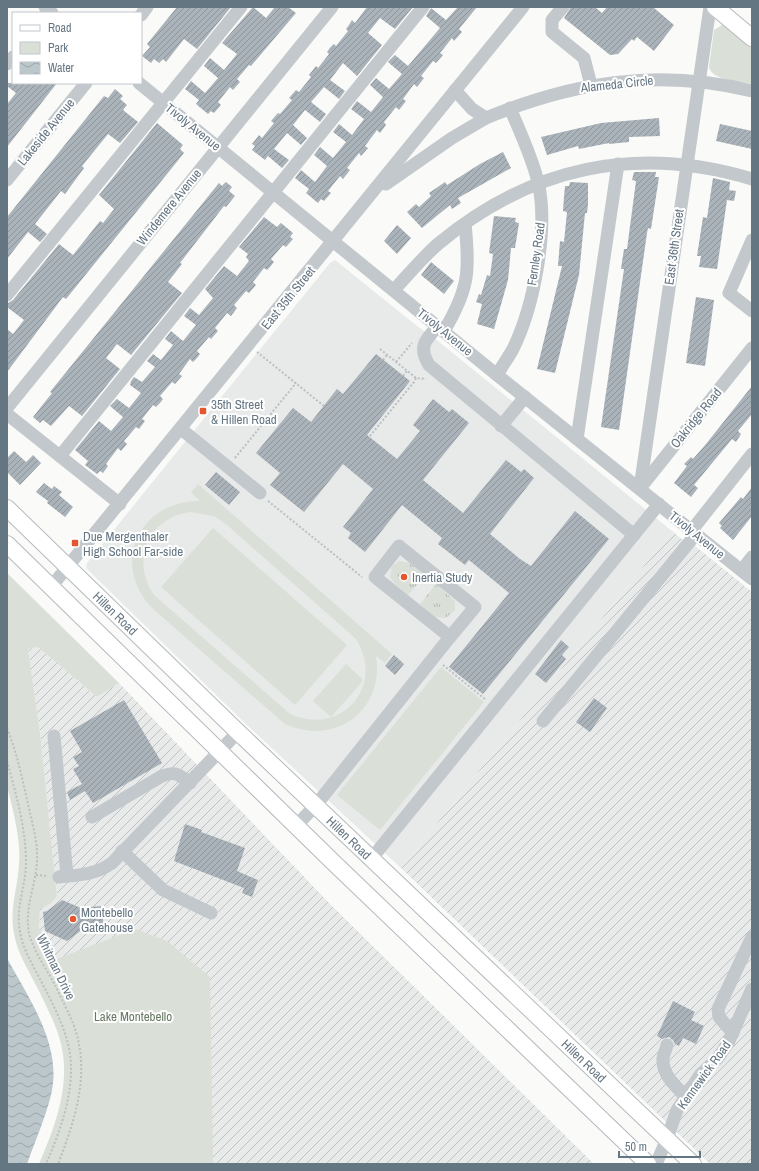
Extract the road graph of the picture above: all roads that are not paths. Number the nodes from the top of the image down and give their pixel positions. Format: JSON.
{"nodes":[{"id":1,"x":241,"y":7,"type":"edge"},
{"id":2,"x":332,"y":7,"type":"edge"},
{"id":3,"x":423,"y":7,"type":"edge"},
{"id":4,"x":523,"y":7,"type":"edge"},
{"id":5,"x":563,"y":7,"type":"edge"},
{"id":6,"x":710,"y":7,"type":"edge"},
{"id":7,"x":714,"y":7,"type":"edge"},
{"id":8,"x":752,"y":38,"type":"edge"},
{"id":9,"x":698,"y":82,"type":"junction"},
{"id":10,"x":85,"y":84,"type":"edge"},
{"id":11,"x":140,"y":84,"type":"edge"},
{"id":12,"x":591,"y":85,"type":"junction"},
{"id":13,"x":455,"y":90,"type":"junction"},
{"id":14,"x":752,"y":91,"type":"edge"},
{"id":15,"x":163,"y":103,"type":"junction"},
{"id":16,"x":510,"y":108,"type":"junction"},
{"id":17,"x":486,"y":118,"type":"junction"},
{"id":18,"x":218,"y":147,"type":"junction"},
{"id":19,"x":618,"y":164,"type":"junction"},
{"id":20,"x":686,"y":166,"type":"junction"},
{"id":21,"x":752,"y":179,"type":"edge"},
{"id":22,"x":7,"y":180,"type":"edge"},
{"id":23,"x":538,"y":183,"type":"junction"},
{"id":24,"x":273,"y":192,"type":"junction"},
{"id":25,"x":371,"y":194,"type":"junction"},
{"id":26,"x":465,"y":224,"type":"junction"},
{"id":27,"x":752,"y":240,"type":"edge"},
{"id":28,"x":333,"y":241,"type":"junction"},
{"id":29,"x":394,"y":290,"type":"junction"},
{"id":30,"x":7,"y":295,"type":"edge"},
{"id":31,"x":752,"y":311,"type":"edge"},
{"id":32,"x":441,"y":328,"type":"junction"},
{"id":33,"x":752,"y":348,"type":"edge"},
{"id":34,"x":497,"y":375,"type":"junction"},
{"id":35,"x":525,"y":397,"type":"junction"},
{"id":36,"x":9,"y":402,"type":"edge"},
{"id":37,"x":7,"y":414,"type":"edge"},
{"id":38,"x":501,"y":426,"type":"junction"},
{"id":39,"x":181,"y":429,"type":"junction"},
{"id":40,"x":577,"y":439,"type":"junction"},
{"id":41,"x":752,"y":454,"type":"edge"},
{"id":42,"x":60,"y":456,"type":"junction"},
{"id":43,"x":640,"y":488,"type":"junction"},
{"id":44,"x":260,"y":493,"type":"road end"},
{"id":45,"x":120,"y":504,"type":"junction"},
{"id":46,"x":659,"y":504,"type":"junction"},
{"id":47,"x":7,"y":508,"type":"edge"},
{"id":48,"x":694,"y":532,"type":"junction"},
{"id":49,"x":634,"y":535,"type":"junction"},
{"id":50,"x":7,"y":544,"type":"edge"},
{"id":51,"x":752,"y":557,"type":"edge"},
{"id":52,"x":70,"y":567,"type":"junction"},
{"id":53,"x":742,"y":570,"type":"junction"},
{"id":54,"x":752,"y":579,"type":"edge"},
{"id":55,"x":52,"y":587,"type":"junction"},
{"id":56,"x":450,"y":637,"type":"junction"},
{"id":57,"x":543,"y":721,"type":"dead end"},
{"id":58,"x":238,"y":732,"type":"junction"},
{"id":59,"x":54,"y":736,"type":"dead end"},
{"id":60,"x":219,"y":752,"type":"junction"},
{"id":61,"x":190,"y":783,"type":"junction"},
{"id":62,"x":316,"y":805,"type":"junction"},
{"id":63,"x":92,"y":817,"type":"dead end"},
{"id":64,"x":296,"y":826,"type":"junction"},
{"id":65,"x":122,"y":851,"type":"junction"},
{"id":66,"x":372,"y":858,"type":"junction"},
{"id":67,"x":211,"y":912,"type":"dead end"},
{"id":68,"x":752,"y":937,"type":"edge"},
{"id":69,"x":752,"y":989,"type":"edge"},
{"id":70,"x":733,"y":1033,"type":"junction"},
{"id":71,"x":667,"y":1046,"type":"dead end"},
{"id":72,"x":686,"y":1097,"type":"junction"},
{"id":73,"x":667,"y":1139,"type":"junction"},
{"id":74,"x":648,"y":1164,"type":"edge"},
{"id":75,"x":656,"y":1164,"type":"edge"},
{"id":76,"x":693,"y":1164,"type":"edge"}],
"edges":[{"from":1,"to":15,"type":"street"},
{"from":2,"to":18,"type":"street","name":"Windemere Avenue"},
{"from":3,"to":24,"type":"street"},
{"from":4,"to":13,"type":"street","name":"East 35th Street"},
{"from":5,"to":12,"type":"street"},
{"from":6,"to":9,"type":"street","name":"East 36th Street"},
{"from":7,"to":8,"type":"main road"},
{"from":9,"to":12,"type":"street","name":"Alameda Circle"},
{"from":9,"to":14,"type":"street","name":"Alameda Circle"},
{"from":9,"to":20,"type":"street","name":"East 36th Street"},
{"from":10,"to":22,"type":"street","name":"Lakeside Avenue"},
{"from":11,"to":15,"type":"street","name":"Tivoly Avenue"},
{"from":12,"to":16,"type":"street","name":"Alameda Circle"},
{"from":13,"to":17,"type":"street"},
{"from":13,"to":25,"type":"street","name":"East 35th Street"},
{"from":15,"to":18,"type":"street","name":"Tivoly Avenue"},
{"from":15,"to":30,"type":"street"},
{"from":16,"to":17,"type":"street","name":"Alameda Circle"},
{"from":16,"to":23,"type":"street","name":"Fernley Road"},
{"from":17,"to":25,"type":"street","name":"Alameda Circle"},
{"from":18,"to":24,"type":"street","name":"Tivoly Avenue"},
{"from":18,"to":36,"type":"street","name":"Windemere Avenue"},
{"from":19,"to":20,"type":"street"},
{"from":19,"to":23,"type":"street"},
{"from":19,"to":40,"type":"street"},
{"from":20,"to":21,"type":"street"},
{"from":20,"to":43,"type":"street","name":"East 36th Street"},
{"from":23,"to":26,"type":"street"},
{"from":23,"to":34,"type":"street","name":"Fernley Road"},
{"from":24,"to":28,"type":"street","name":"Tivoly Avenue"},
{"from":24,"to":42,"type":"street"},
{"from":25,"to":28,"type":"street","name":"East 35th Street"},
{"from":26,"to":29,"type":"street"},
{"from":26,"to":32,"type":"street"},
{"from":27,"to":31,"type":"street"},
{"from":28,"to":29,"type":"street","name":"Tivoly Avenue"},
{"from":28,"to":39,"type":"street","name":"East 35th Street"},
{"from":29,"to":32,"type":"street","name":"Tivoly Avenue"},
{"from":32,"to":34,"type":"street","name":"Tivoly Avenue"},
{"from":32,"to":38,"type":"street"},
{"from":33,"to":43,"type":"street","name":"Oakridge Road"},
{"from":34,"to":35,"type":"street","name":"Tivoly Avenue"},
{"from":35,"to":38,"type":"street"},
{"from":35,"to":40,"type":"street","name":"Tivoly Avenue"},
{"from":37,"to":42,"type":"street"},
{"from":38,"to":49,"type":"street"},
{"from":39,"to":44,"type":"street"},
{"from":39,"to":45,"type":"street","name":"East 35th Street"},
{"from":40,"to":43,"type":"street","name":"Tivoly Avenue"},
{"from":41,"to":48,"type":"street"},
{"from":42,"to":45,"type":"street"},
{"from":43,"to":46,"type":"street","name":"Tivoly Avenue"},
{"from":45,"to":52,"type":"street","name":"East 35th Street"},
{"from":46,"to":48,"type":"street","name":"Tivoly Avenue"},
{"from":46,"to":49,"type":"street"},
{"from":47,"to":52,"type":"main road","name":"Hillen Road"},
{"from":48,"to":53,"type":"street","name":"Tivoly Avenue"},
{"from":48,"to":57,"type":"street"},
{"from":49,"to":66,"type":"street"},
{"from":50,"to":55,"type":"main road"},
{"from":51,"to":53,"type":"street"},
{"from":52,"to":55,"type":"street","name":"East 35th Street"},
{"from":52,"to":58,"type":"main road","name":"Hillen Road"},
{"from":53,"to":54,"type":"street","name":"Tivoly Avenue"},
{"from":55,"to":60,"type":"main road"},
{"from":56,"to":56,"type":"street"},
{"from":56,"to":62,"type":"street"},
{"from":58,"to":60,"type":"street"},
{"from":58,"to":62,"type":"main road","name":"Hillen Road"},
{"from":59,"to":65,"type":"street"},
{"from":60,"to":61,"type":"street"},
{"from":60,"to":64,"type":"main road"},
{"from":61,"to":63,"type":"street"},
{"from":61,"to":65,"type":"street"},
{"from":62,"to":64,"type":"street"},
{"from":62,"to":66,"type":"main road","name":"Hillen Road"},
{"from":64,"to":74,"type":"main road"},
{"from":65,"to":67,"type":"street"},
{"from":66,"to":73,"type":"main road","name":"Hillen Road"},
{"from":68,"to":70,"type":"street"},
{"from":69,"to":70,"type":"street","name":"Kennewick Road"},
{"from":70,"to":72,"type":"street","name":"Kennewick Road"},
{"from":71,"to":72,"type":"street"},
{"from":72,"to":73,"type":"street","name":"Kennewick Road"},
{"from":73,"to":75,"type":"street","name":"Kennewick Road"},
{"from":73,"to":76,"type":"main road","name":"Hillen Road"}]}
